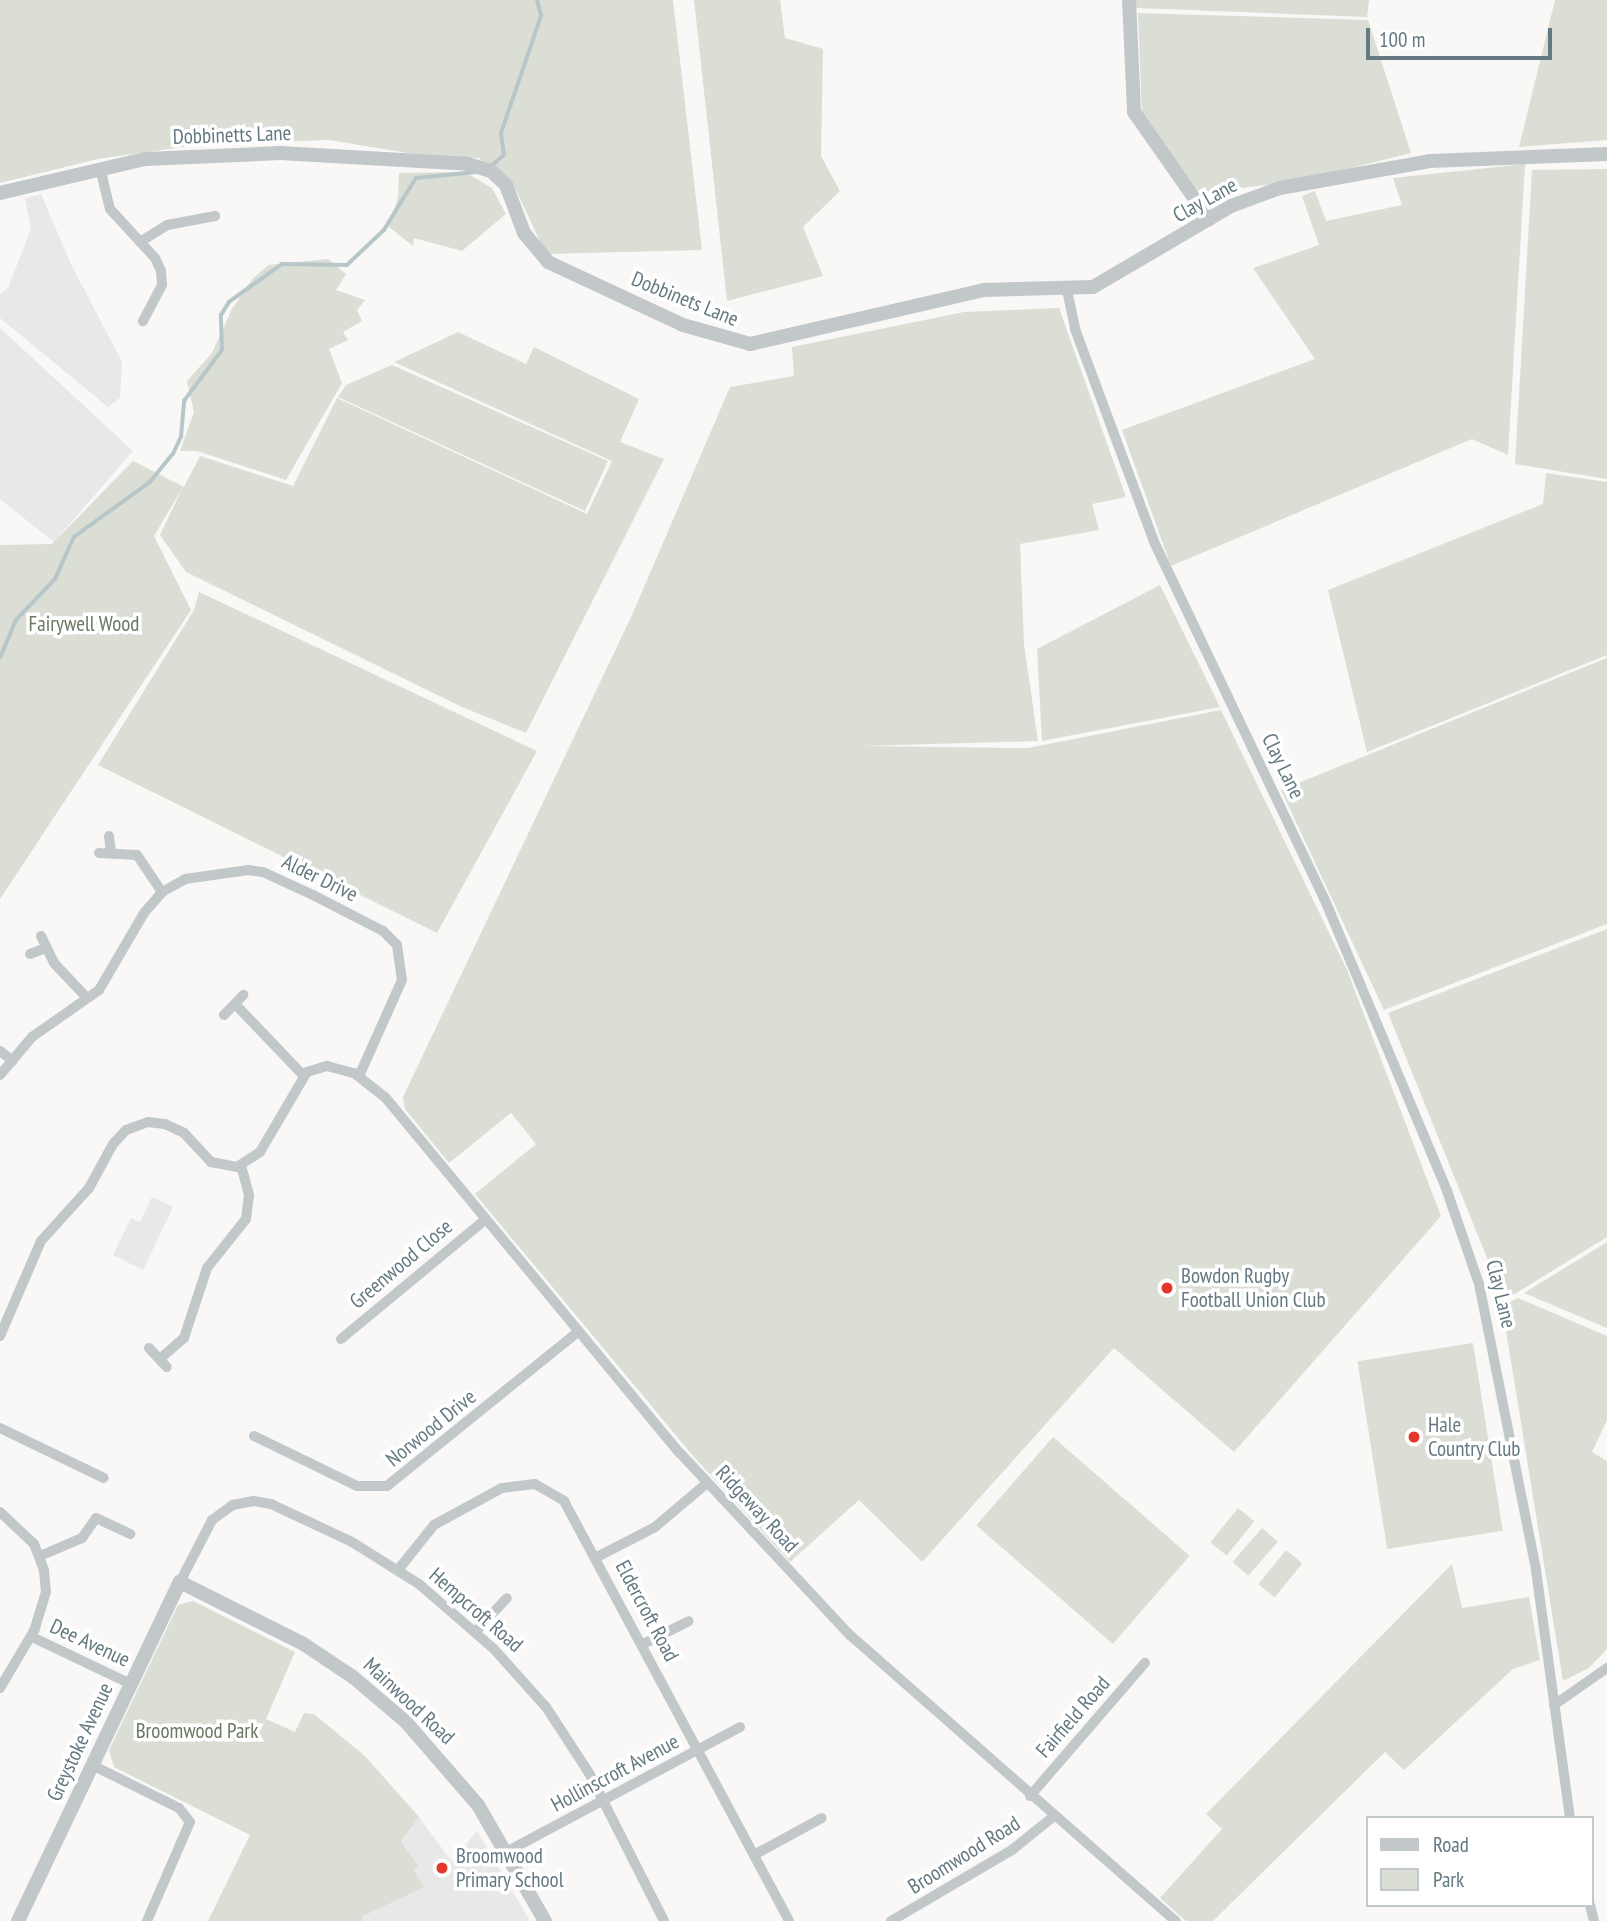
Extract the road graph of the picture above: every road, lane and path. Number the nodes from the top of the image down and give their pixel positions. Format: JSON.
{"nodes":[{"id":1,"x":1129,"y":0,"type":"edge"},
{"id":2,"x":1607,"y":154,"type":"edge"},
{"id":3,"x":468,"y":164,"type":"joint"},
{"id":4,"x":100,"y":168,"type":"junction"},
{"id":5,"x":0,"y":193,"type":"edge"},
{"id":6,"x":215,"y":216,"type":"dead end"},
{"id":7,"x":1209,"y":219,"type":"junction"},
{"id":8,"x":141,"y":242,"type":"junction"},
{"id":9,"x":1067,"y":290,"type":"junction"},
{"id":10,"x":143,"y":321,"type":"dead end"},
{"id":11,"x":109,"y":836,"type":"dead end"},
{"id":12,"x":162,"y":892,"type":"junction"},
{"id":13,"x":41,"y":936,"type":"dead end"},
{"id":14,"x":46,"y":948,"type":"junction"},
{"id":15,"x":30,"y":954,"type":"dead end"},
{"id":16,"x":243,"y":995,"type":"dead end"},
{"id":17,"x":87,"y":998,"type":"junction"},
{"id":18,"x":236,"y":1005,"type":"junction"},
{"id":19,"x":224,"y":1015,"type":"dead end"},
{"id":20,"x":0,"y":1051,"type":"edge"},
{"id":21,"x":13,"y":1061,"type":"junction"},
{"id":22,"x":0,"y":1075,"type":"edge"},
{"id":23,"x":303,"y":1075,"type":"junction"},
{"id":24,"x":359,"y":1076,"type":"junction"},
{"id":25,"x":241,"y":1166,"type":"junction"},
{"id":26,"x":486,"y":1219,"type":"junction"},
{"id":27,"x":578,"y":1332,"type":"junction"},
{"id":28,"x":0,"y":1336,"type":"edge"},
{"id":29,"x":341,"y":1339,"type":"dead end"},
{"id":30,"x":149,"y":1348,"type":"dead end"},
{"id":31,"x":0,"y":1428,"type":"edge"},
{"id":32,"x":254,"y":1436,"type":"dead end"},
{"id":33,"x":104,"y":1478,"type":"dead end"},
{"id":34,"x":707,"y":1483,"type":"junction"},
{"id":35,"x":0,"y":1512,"type":"edge"},
{"id":36,"x":131,"y":1534,"type":"dead end"},
{"id":37,"x":40,"y":1556,"type":"junction"},
{"id":38,"x":597,"y":1557,"type":"junction"},
{"id":39,"x":398,"y":1570,"type":"junction"},
{"id":40,"x":180,"y":1582,"type":"junction"},
{"id":41,"x":508,"y":1597,"type":"dead end"},
{"id":42,"x":691,"y":1621,"type":"dead end"},
{"id":43,"x":476,"y":1631,"type":"junction"},
{"id":44,"x":32,"y":1637,"type":"junction"},
{"id":45,"x":643,"y":1644,"type":"junction"},
{"id":46,"x":1145,"y":1663,"type":"dead end"},
{"id":47,"x":1607,"y":1668,"type":"edge"},
{"id":48,"x":131,"y":1684,"type":"junction"},
{"id":49,"x":0,"y":1688,"type":"edge"},
{"id":50,"x":1554,"y":1705,"type":"junction"},
{"id":51,"x":742,"y":1726,"type":"dead end"},
{"id":52,"x":699,"y":1750,"type":"junction"},
{"id":53,"x":92,"y":1765,"type":"junction"},
{"id":54,"x":1030,"y":1796,"type":"junction"},
{"id":55,"x":603,"y":1801,"type":"junction"},
{"id":56,"x":1054,"y":1816,"type":"junction"},
{"id":57,"x":1570,"y":1816,"type":"edge"},
{"id":58,"x":824,"y":1818,"type":"dead end"},
{"id":59,"x":508,"y":1851,"type":"junction"},
{"id":60,"x":754,"y":1855,"type":"junction"},
{"id":61,"x":914,"y":1916,"type":"edge"},
{"id":62,"x":1170,"y":1919,"type":"edge"},
{"id":63,"x":18,"y":1921,"type":"edge"},
{"id":64,"x":147,"y":1921,"type":"edge"},
{"id":65,"x":545,"y":1921,"type":"edge"},
{"id":66,"x":664,"y":1921,"type":"edge"},
{"id":67,"x":789,"y":1921,"type":"edge"},
{"id":68,"x":891,"y":1921,"type":"edge"}],
"edges":[{"from":1,"to":7,"type":"street"},
{"from":2,"to":7,"type":"street","name":"Clay Lane"},
{"from":3,"to":4,"type":"street","name":"Dobbinetts Lane"},
{"from":3,"to":9,"type":"street","name":"Dobbinets Lane"},
{"from":4,"to":5,"type":"street","name":"Dobbinetts Lane"},
{"from":4,"to":8,"type":"street"},
{"from":6,"to":8,"type":"street"},
{"from":7,"to":9,"type":"street","name":"Clay Lane"},
{"from":8,"to":10,"type":"street"},
{"from":9,"to":50,"type":"street","name":"Clay Lane"},
{"from":11,"to":12,"type":"street"},
{"from":12,"to":17,"type":"street","name":"Alder Drive"},
{"from":12,"to":24,"type":"street","name":"Alder Drive"},
{"from":13,"to":14,"type":"street"},
{"from":14,"to":15,"type":"street"},
{"from":14,"to":17,"type":"street"},
{"from":16,"to":18,"type":"street"},
{"from":17,"to":21,"type":"street","name":"Alder Drive"},
{"from":18,"to":19,"type":"street"},
{"from":18,"to":23,"type":"street"},
{"from":20,"to":21,"type":"street"},
{"from":21,"to":22,"type":"street","name":"Alder Drive"},
{"from":23,"to":24,"type":"street"},
{"from":23,"to":25,"type":"street"},
{"from":24,"to":26,"type":"street","name":"Ridgeway Road"},
{"from":25,"to":28,"type":"street"},
{"from":25,"to":30,"type":"street"},
{"from":26,"to":27,"type":"street","name":"Ridgeway Road"},
{"from":26,"to":29,"type":"street","name":"Greenwood Close"},
{"from":27,"to":32,"type":"street","name":"Norwood Drive"},
{"from":27,"to":34,"type":"street","name":"Ridgeway Road"},
{"from":31,"to":33,"type":"street"},
{"from":34,"to":38,"type":"street"},
{"from":34,"to":54,"type":"street","name":"Ridgeway Road"},
{"from":35,"to":37,"type":"street"},
{"from":36,"to":37,"type":"street"},
{"from":37,"to":44,"type":"street"},
{"from":38,"to":39,"type":"street","name":"Eldercroft Road"},
{"from":38,"to":45,"type":"street","name":"Eldercroft Road"},
{"from":39,"to":40,"type":"street","name":"Hempcroft Road"},
{"from":39,"to":43,"type":"street","name":"Hempcroft Road"},
{"from":40,"to":48,"type":"street","name":"Greystoke Avenue"},
{"from":40,"to":59,"type":"street","name":"Mainwood Road"},
{"from":41,"to":43,"type":"street"},
{"from":42,"to":45,"type":"street"},
{"from":43,"to":55,"type":"street","name":"Hempcroft Road"},
{"from":44,"to":48,"type":"street","name":"Dee Avenue"},
{"from":44,"to":49,"type":"street"},
{"from":45,"to":52,"type":"street","name":"Eldercroft Road"},
{"from":46,"to":54,"type":"street","name":"Fairfield Road"},
{"from":47,"to":50,"type":"street"},
{"from":48,"to":53,"type":"street","name":"Greystoke Avenue"},
{"from":50,"to":57,"type":"street","name":"Clay Lane"},
{"from":51,"to":52,"type":"street","name":"Hollinscroft Avenue"},
{"from":52,"to":55,"type":"street","name":"Hollinscroft Avenue"},
{"from":52,"to":60,"type":"street","name":"Eldercroft Road"},
{"from":53,"to":63,"type":"street","name":"Greystoke Avenue"},
{"from":53,"to":64,"type":"street"},
{"from":54,"to":56,"type":"street","name":"Ridgeway Road"},
{"from":55,"to":59,"type":"street","name":"Hollinscroft Avenue"},
{"from":55,"to":66,"type":"street","name":"Hempcroft Road"},
{"from":56,"to":61,"type":"street","name":"Broomwood Road"},
{"from":56,"to":62,"type":"street","name":"Ridgeway Road"},
{"from":58,"to":60,"type":"street"},
{"from":59,"to":65,"type":"street","name":"Mainwood Road"},
{"from":60,"to":67,"type":"street","name":"Eldercroft Road"},
{"from":61,"to":68,"type":"street","name":"Broomwood Road"}]}
